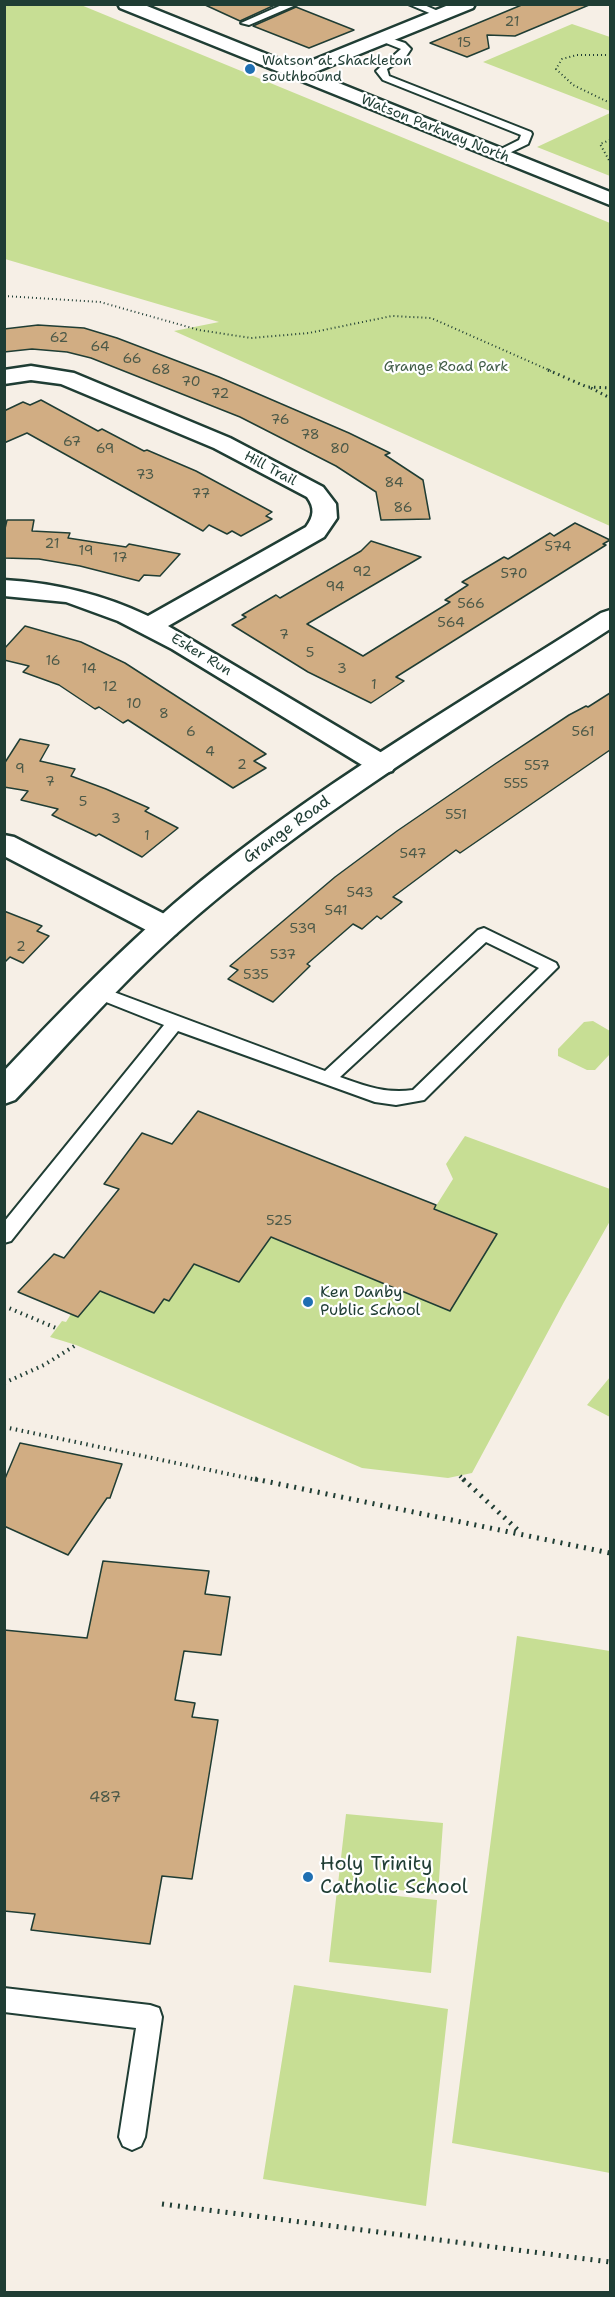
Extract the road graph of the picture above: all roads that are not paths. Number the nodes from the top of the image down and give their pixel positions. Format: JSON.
{"nodes":[{"id":1,"x":126,"y":4,"type":"edge"},
{"id":2,"x":294,"y":4,"type":"edge"},
{"id":3,"x":412,"y":4,"type":"edge"},
{"id":4,"x":467,"y":4,"type":"edge"},
{"id":5,"x":442,"y":15,"type":"junction"},
{"id":6,"x":246,"y":23,"type":"dead end"},
{"id":7,"x":384,"y":39,"type":"junction"},
{"id":8,"x":297,"y":73,"type":"junction"},
{"id":9,"x":498,"y":154,"type":"junction"},
{"id":10,"x":610,"y":199,"type":"edge"},
{"id":11,"x":4,"y":377,"type":"edge"},
{"id":12,"x":4,"y":588,"type":"edge"},
{"id":13,"x":610,"y":618,"type":"edge"},
{"id":14,"x":151,"y":625,"type":"junction"},
{"id":15,"x":382,"y":765,"type":"junction"},
{"id":16,"x":4,"y":844,"type":"edge"},
{"id":17,"x":165,"y":927,"type":"junction"},
{"id":18,"x":97,"y":992,"type":"junction"},
{"id":19,"x":175,"y":1023,"type":"junction"},
{"id":20,"x":329,"y":1077,"type":"junction"},
{"id":21,"x":4,"y":1092,"type":"edge"},
{"id":22,"x":4,"y":1236,"type":"edge"},
{"id":23,"x":4,"y":2000,"type":"edge"},
{"id":24,"x":132,"y":2137,"type":"dead end"}],
"edges":[{"from":1,"to":8,"type":"street","name":"Watson Parkway North"},
{"from":2,"to":6,"type":"lane"},
{"from":3,"to":5,"type":"lane"},
{"from":4,"to":5,"type":"street"},
{"from":5,"to":7,"type":"street"},
{"from":7,"to":8,"type":"street"},
{"from":7,"to":9,"type":"lane"},
{"from":8,"to":9,"type":"street","name":"Watson Parkway North"},
{"from":9,"to":10,"type":"street","name":"Watson Parkway North"},
{"from":11,"to":14,"type":"street","name":"Hill Trail"},
{"from":12,"to":14,"type":"street","name":"Esker Run"},
{"from":13,"to":15,"type":"street","name":"Grange Road"},
{"from":14,"to":15,"type":"street","name":"Esker Run"},
{"from":15,"to":17,"type":"street","name":"Grange Road"},
{"from":16,"to":17,"type":"street"},
{"from":17,"to":18,"type":"street","name":"Grange Road"},
{"from":18,"to":19,"type":"lane"},
{"from":18,"to":21,"type":"street","name":"Grange Road"},
{"from":19,"to":20,"type":"lane"},
{"from":19,"to":22,"type":"lane"},
{"from":20,"to":20,"type":"lane"},
{"from":23,"to":24,"type":"lane"}]}
